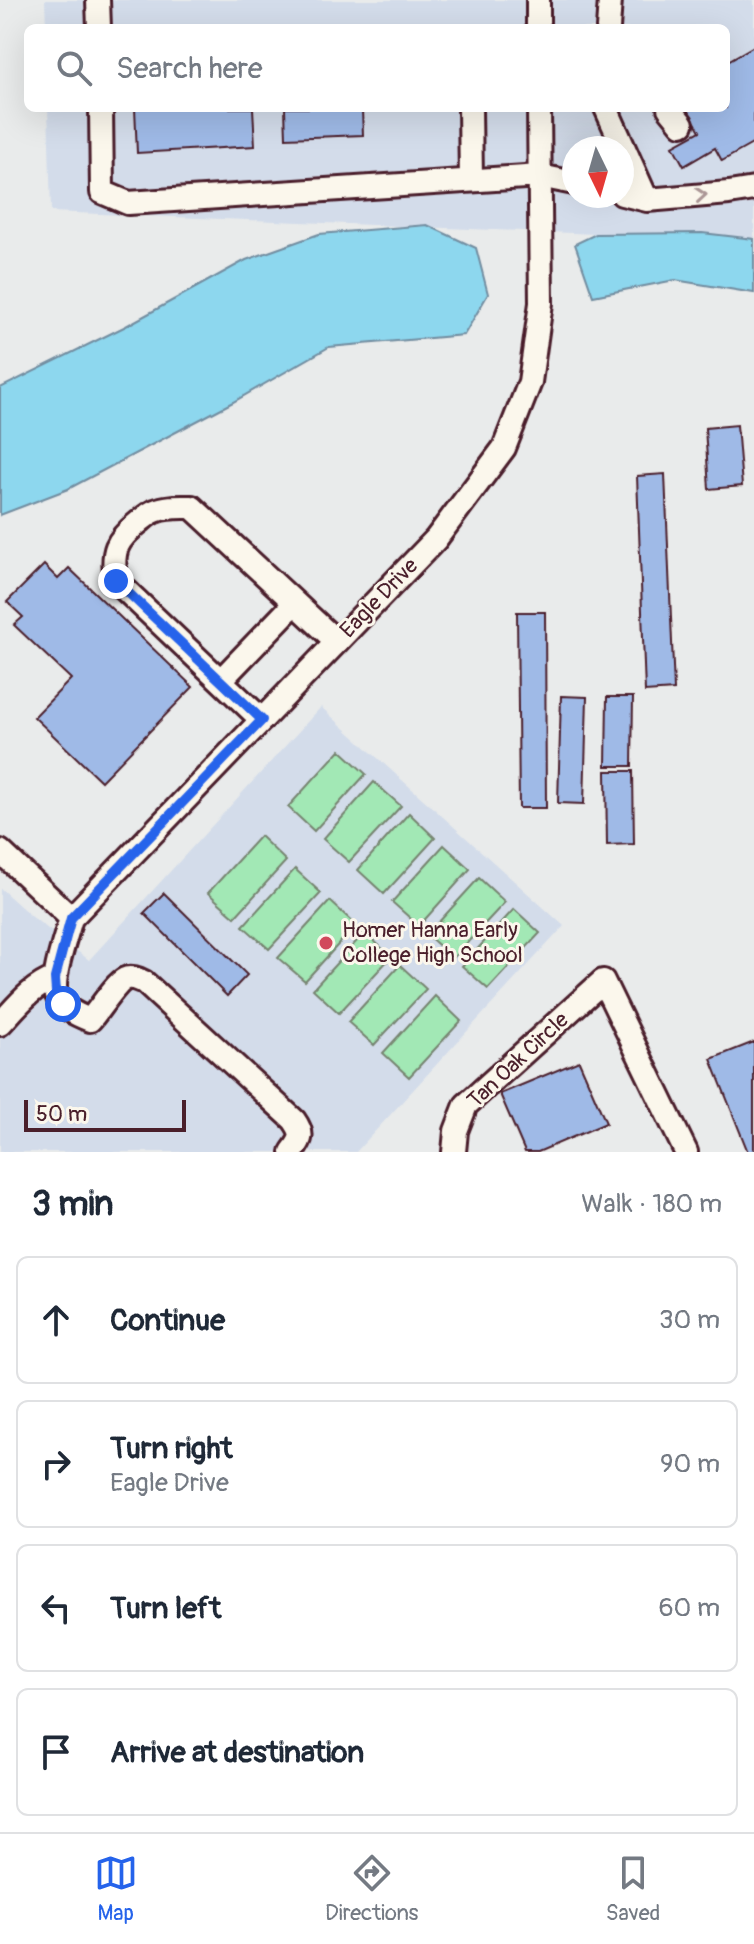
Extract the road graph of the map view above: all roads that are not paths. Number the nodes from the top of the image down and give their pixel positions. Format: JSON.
{"nodes":[{"id":1,"x":98,"y":0,"type":"edge"},
{"id":2,"x":538,"y":0,"type":"edge"},
{"id":3,"x":610,"y":0,"type":"edge"},
{"id":4,"x":99,"y":24,"type":"edge"},
{"id":5,"x":538,"y":24,"type":"edge"},
{"id":6,"x":608,"y":24,"type":"edge"},
{"id":7,"x":101,"y":112,"type":"edge"},
{"id":8,"x":470,"y":112,"type":"edge"},
{"id":9,"x":539,"y":112,"type":"edge"},
{"id":10,"x":608,"y":112,"type":"edge"},
{"id":11,"x":540,"y":176,"type":"junction"},
{"id":12,"x":471,"y":180,"type":"junction"},
{"id":13,"x":562,"y":181,"type":"edge"},
{"id":14,"x":754,"y":189,"type":"edge"},
{"id":15,"x":634,"y":197,"type":"edge"},
{"id":16,"x":647,"y":200,"type":"junction"},
{"id":17,"x":295,"y":603,"type":"junction"},
{"id":18,"x":337,"y":642,"type":"junction"},
{"id":19,"x":221,"y":680,"type":"junction"},
{"id":20,"x":262,"y":720,"type":"junction"},
{"id":21,"x":0,"y":851,"type":"edge"},
{"id":22,"x":71,"y":918,"type":"junction"},
{"id":23,"x":55,"y":978,"type":"junction"},
{"id":24,"x":0,"y":1024,"type":"edge"},
{"id":25,"x":292,"y":1152,"type":"edge"},
{"id":26,"x":454,"y":1152,"type":"edge"},
{"id":27,"x":686,"y":1152,"type":"edge"}],
"edges":[{"from":1,"to":4,"type":"street"},
{"from":2,"to":5,"type":"street"},
{"from":3,"to":6,"type":"street"},
{"from":7,"to":12,"type":"street"},
{"from":8,"to":12,"type":"street"},
{"from":9,"to":11,"type":"street","name":"Eagle Drive"},
{"from":10,"to":16,"type":"street"},
{"from":11,"to":12,"type":"street"},
{"from":11,"to":13,"type":"street"},
{"from":11,"to":18,"type":"street","name":"Eagle Drive"},
{"from":16,"to":14,"type":"street","one_way":true},
{"from":15,"to":16,"type":"street"},
{"from":17,"to":18,"type":"street"},
{"from":17,"to":19,"type":"street"},
{"from":17,"to":19,"type":"street"},
{"from":18,"to":20,"type":"street","name":"Eagle Drive"},
{"from":19,"to":20,"type":"street"},
{"from":20,"to":22,"type":"street","name":"Eagle Drive"},
{"from":21,"to":22,"type":"street"},
{"from":22,"to":23,"type":"street"},
{"from":23,"to":24,"type":"street"},
{"from":23,"to":25,"type":"street"},
{"from":26,"to":27,"type":"street","name":"Tan Oak Circle"}]}
